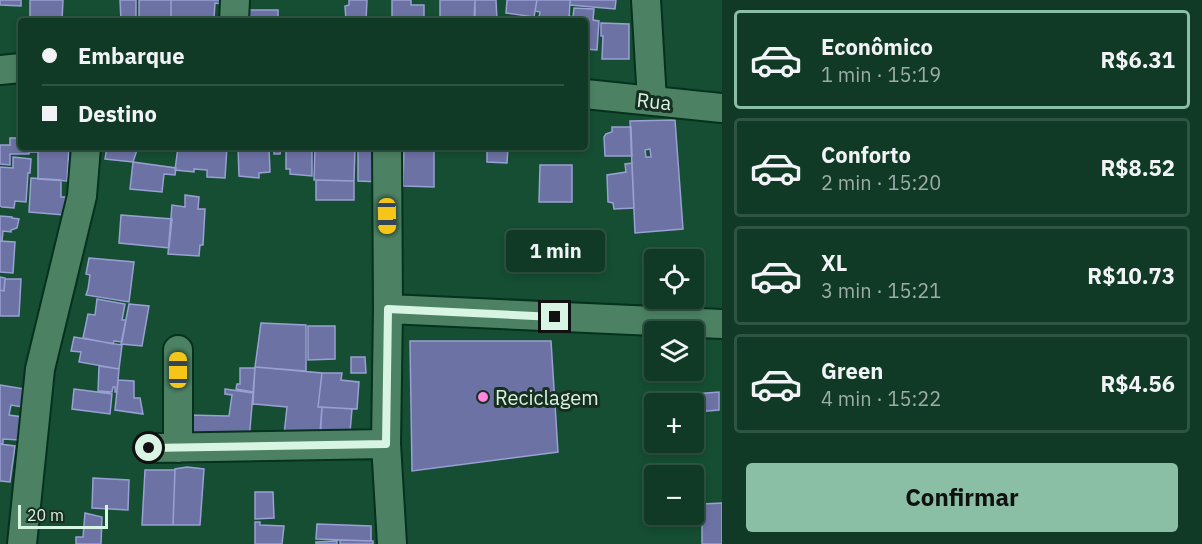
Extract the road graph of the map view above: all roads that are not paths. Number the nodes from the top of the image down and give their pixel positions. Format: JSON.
{"nodes":[{"id":1,"x":235,"y":0,"type":"edge"},
{"id":2,"x":646,"y":0,"type":"edge"},
{"id":3,"x":234,"y":18,"type":"edge"},
{"id":4,"x":18,"y":68,"type":"edge"},
{"id":5,"x":0,"y":70,"type":"edge"},
{"id":6,"x":588,"y":94,"type":"edge"},
{"id":7,"x":652,"y":100,"type":"junction"},
{"id":8,"x":722,"y":108,"type":"edge"},
{"id":9,"x":86,"y":150,"type":"edge"},
{"id":10,"x":387,"y":150,"type":"edge"},
{"id":11,"x":388,"y":309,"type":"junction"},
{"id":12,"x":722,"y":324,"type":"edge"},
{"id":13,"x":178,"y":350,"type":"dead end"},
{"id":14,"x":386,"y":444,"type":"junction"},
{"id":15,"x":149,"y":448,"type":"dead end"},
{"id":16,"x":178,"y":448,"type":"junction"},
{"id":17,"x":22,"y":544,"type":"edge"},
{"id":18,"x":392,"y":544,"type":"edge"}],
"edges":[{"from":1,"to":3,"type":"street"},
{"from":2,"to":7,"type":"street"},
{"from":4,"to":5,"type":"street"},
{"from":6,"to":7,"type":"street","name":"Rua"},
{"from":7,"to":8,"type":"street","name":"Rua"},
{"from":9,"to":17,"type":"street"},
{"from":10,"to":11,"type":"street"},
{"from":11,"to":12,"type":"street"},
{"from":11,"to":14,"type":"street"},
{"from":13,"to":16,"type":"street"},
{"from":14,"to":16,"type":"street"},
{"from":14,"to":18,"type":"street"},
{"from":15,"to":16,"type":"street"}]}
